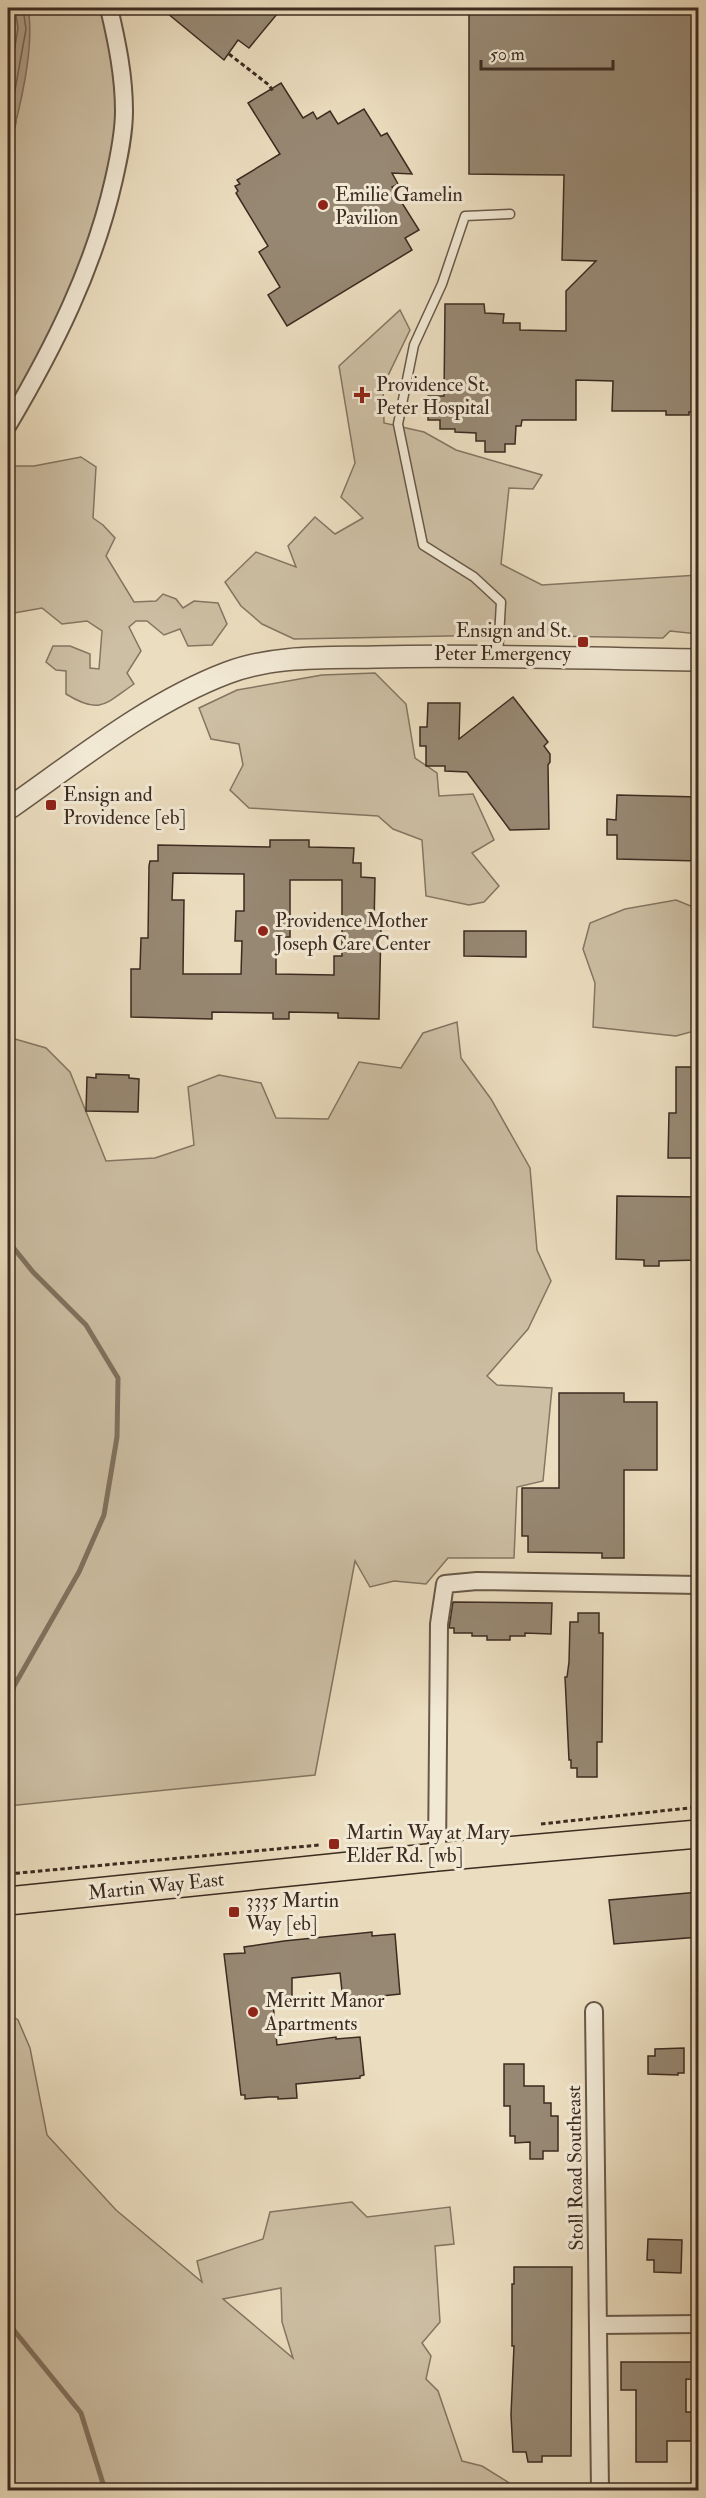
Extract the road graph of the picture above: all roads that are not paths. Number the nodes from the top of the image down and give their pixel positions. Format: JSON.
{"nodes":[{"id":1,"x":110,"y":8,"type":"edge"},
{"id":2,"x":510,"y":214,"type":"dead end"},
{"id":3,"x":8,"y":425,"type":"edge"},
{"id":4,"x":498,"y":656,"type":"junction"},
{"id":5,"x":699,"y":660,"type":"edge"},
{"id":6,"x":8,"y":809,"type":"edge"},
{"id":7,"x":699,"y":1585,"type":"edge"},
{"id":8,"x":699,"y":1834,"type":"edge"},
{"id":9,"x":437,"y":1857,"type":"junction"},
{"id":10,"x":8,"y":1901,"type":"edge"},
{"id":11,"x":594,"y":2011,"type":"dead end"},
{"id":12,"x":699,"y":2324,"type":"edge"},
{"id":13,"x":599,"y":2325,"type":"junction"},
{"id":14,"x":600,"y":2490,"type":"edge"}],
"edges":[{"from":1,"to":3,"type":"street"},
{"from":2,"to":4,"type":"lane"},
{"from":4,"to":5,"type":"street"},
{"from":4,"to":6,"type":"street"},
{"from":7,"to":9,"type":"street"},
{"from":8,"to":9,"type":"main road","name":"Martin Way East"},
{"from":9,"to":10,"type":"main road","name":"Martin Way East"},
{"from":11,"to":13,"type":"street","name":"Stoll Road Southeast"},
{"from":12,"to":13,"type":"street"},
{"from":13,"to":14,"type":"street","name":"Stoll Road Southeast"}]}
